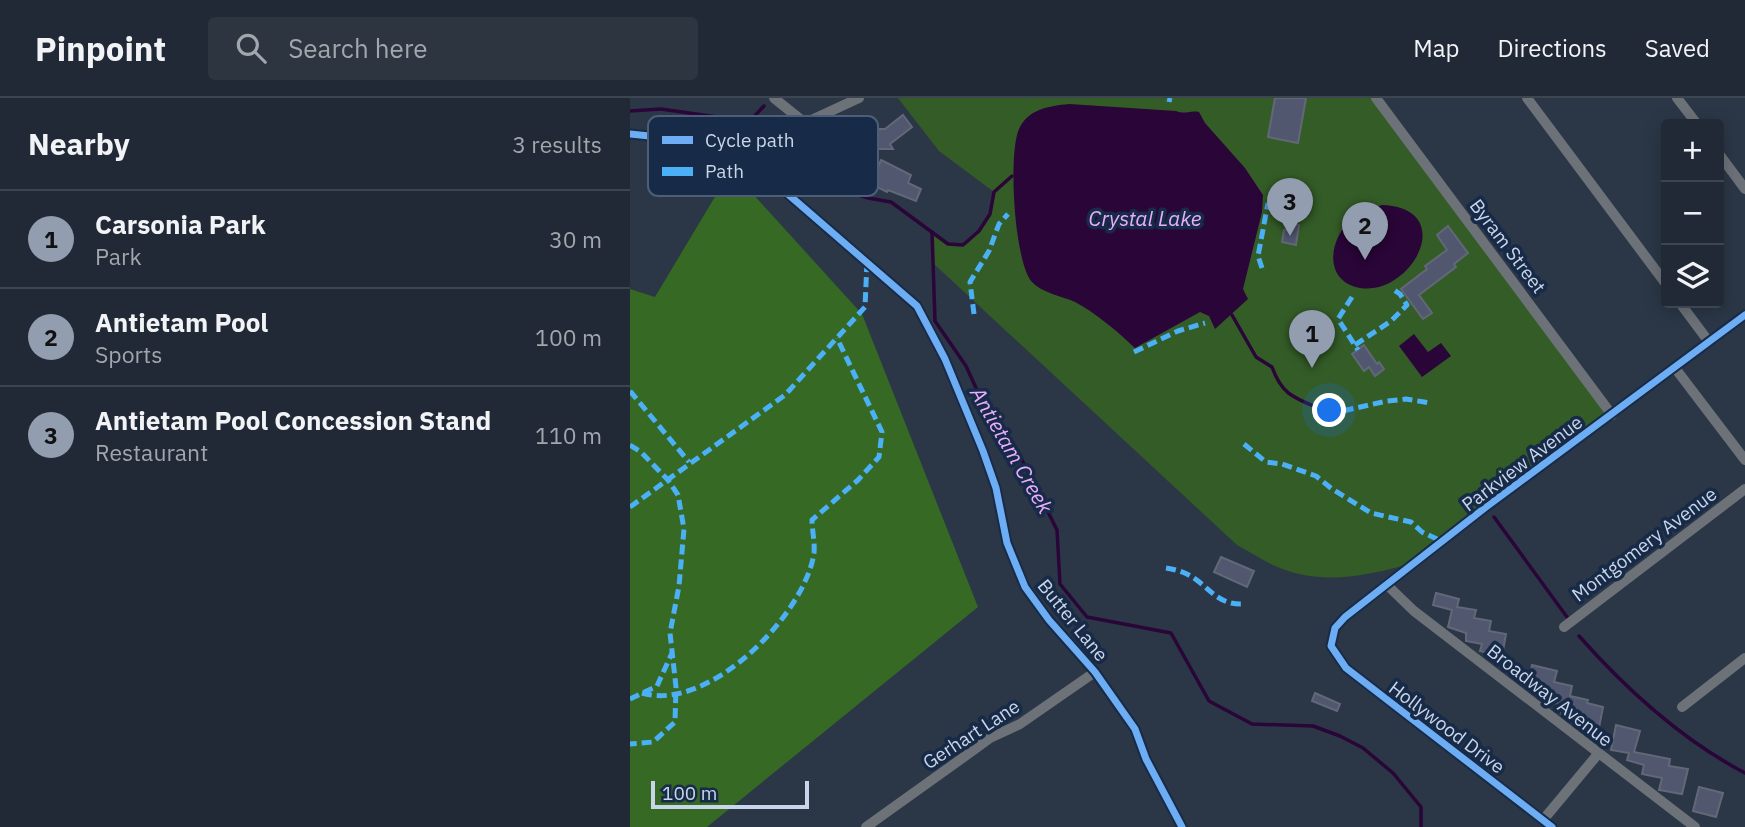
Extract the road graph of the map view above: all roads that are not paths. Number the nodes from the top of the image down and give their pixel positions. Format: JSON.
{"nodes":[{"id":1,"x":774,"y":98,"type":"edge"},
{"id":2,"x":859,"y":98,"type":"edge"},
{"id":3,"x":1376,"y":98,"type":"edge"},
{"id":4,"x":1527,"y":98,"type":"edge"},
{"id":5,"x":1677,"y":98,"type":"edge"},
{"id":6,"x":796,"y":116,"type":"edge"},
{"id":7,"x":820,"y":116,"type":"edge"},
{"id":8,"x":1693,"y":119,"type":"edge"},
{"id":9,"x":630,"y":134,"type":"edge"},
{"id":10,"x":648,"y":136,"type":"edge"},
{"id":11,"x":1724,"y":160,"type":"edge"},
{"id":12,"x":1745,"y":189,"type":"edge"},
{"id":13,"x":790,"y":196,"type":"edge"},
{"id":14,"x":1661,"y":277,"type":"edge"},
{"id":15,"x":1684,"y":308,"type":"edge"},
{"id":16,"x":1745,"y":315,"type":"edge"},
{"id":17,"x":1709,"y":342,"type":"junction"},
{"id":18,"x":1675,"y":368,"type":"junction"},
{"id":19,"x":1612,"y":415,"type":"junction"},
{"id":20,"x":1745,"y":460,"type":"edge"},
{"id":21,"x":1745,"y":489,"type":"edge"},
{"id":22,"x":1388,"y":586,"type":"junction"},
{"id":23,"x":1564,"y":627,"type":"dead end"},
{"id":24,"x":1331,"y":646,"type":"joint"},
{"id":25,"x":1745,"y":658,"type":"edge"},
{"id":26,"x":1095,"y":672,"type":"junction"},
{"id":27,"x":1682,"y":707,"type":"dead end"},
{"id":28,"x":1598,"y":754,"type":"junction"},
{"id":29,"x":1548,"y":824,"type":"edge"},
{"id":30,"x":866,"y":827,"type":"edge"},
{"id":31,"x":1182,"y":827,"type":"edge"},
{"id":32,"x":1695,"y":827,"type":"edge"}],
"edges":[{"from":1,"to":6,"type":"street"},
{"from":2,"to":7,"type":"street"},
{"from":3,"to":19,"type":"street","name":"Byram Street"},
{"from":4,"to":14,"type":"street"},
{"from":5,"to":8,"type":"street"},
{"from":9,"to":10,"type":"street"},
{"from":11,"to":12,"type":"street"},
{"from":13,"to":26,"type":"street","name":"Butter Lane"},
{"from":15,"to":17,"type":"street"},
{"from":16,"to":17,"type":"street","name":"Parkview Avenue"},
{"from":17,"to":18,"type":"street","name":"Parkview Avenue"},
{"from":18,"to":19,"type":"street","name":"Parkview Avenue"},
{"from":18,"to":20,"type":"street"},
{"from":19,"to":22,"type":"street","name":"Parkview Avenue"},
{"from":21,"to":23,"type":"street","name":"Montgomery Avenue"},
{"from":22,"to":24,"type":"street","name":"Parkview Avenue"},
{"from":22,"to":28,"type":"street","name":"Broadway Avenue"},
{"from":24,"to":29,"type":"street","name":"Hollywood Drive"},
{"from":25,"to":27,"type":"street"},
{"from":26,"to":30,"type":"street","name":"Gerhart Lane"},
{"from":26,"to":31,"type":"street","name":"Butter Lane"},
{"from":28,"to":29,"type":"street"},
{"from":28,"to":32,"type":"street","name":"Broadway Avenue"}]}
